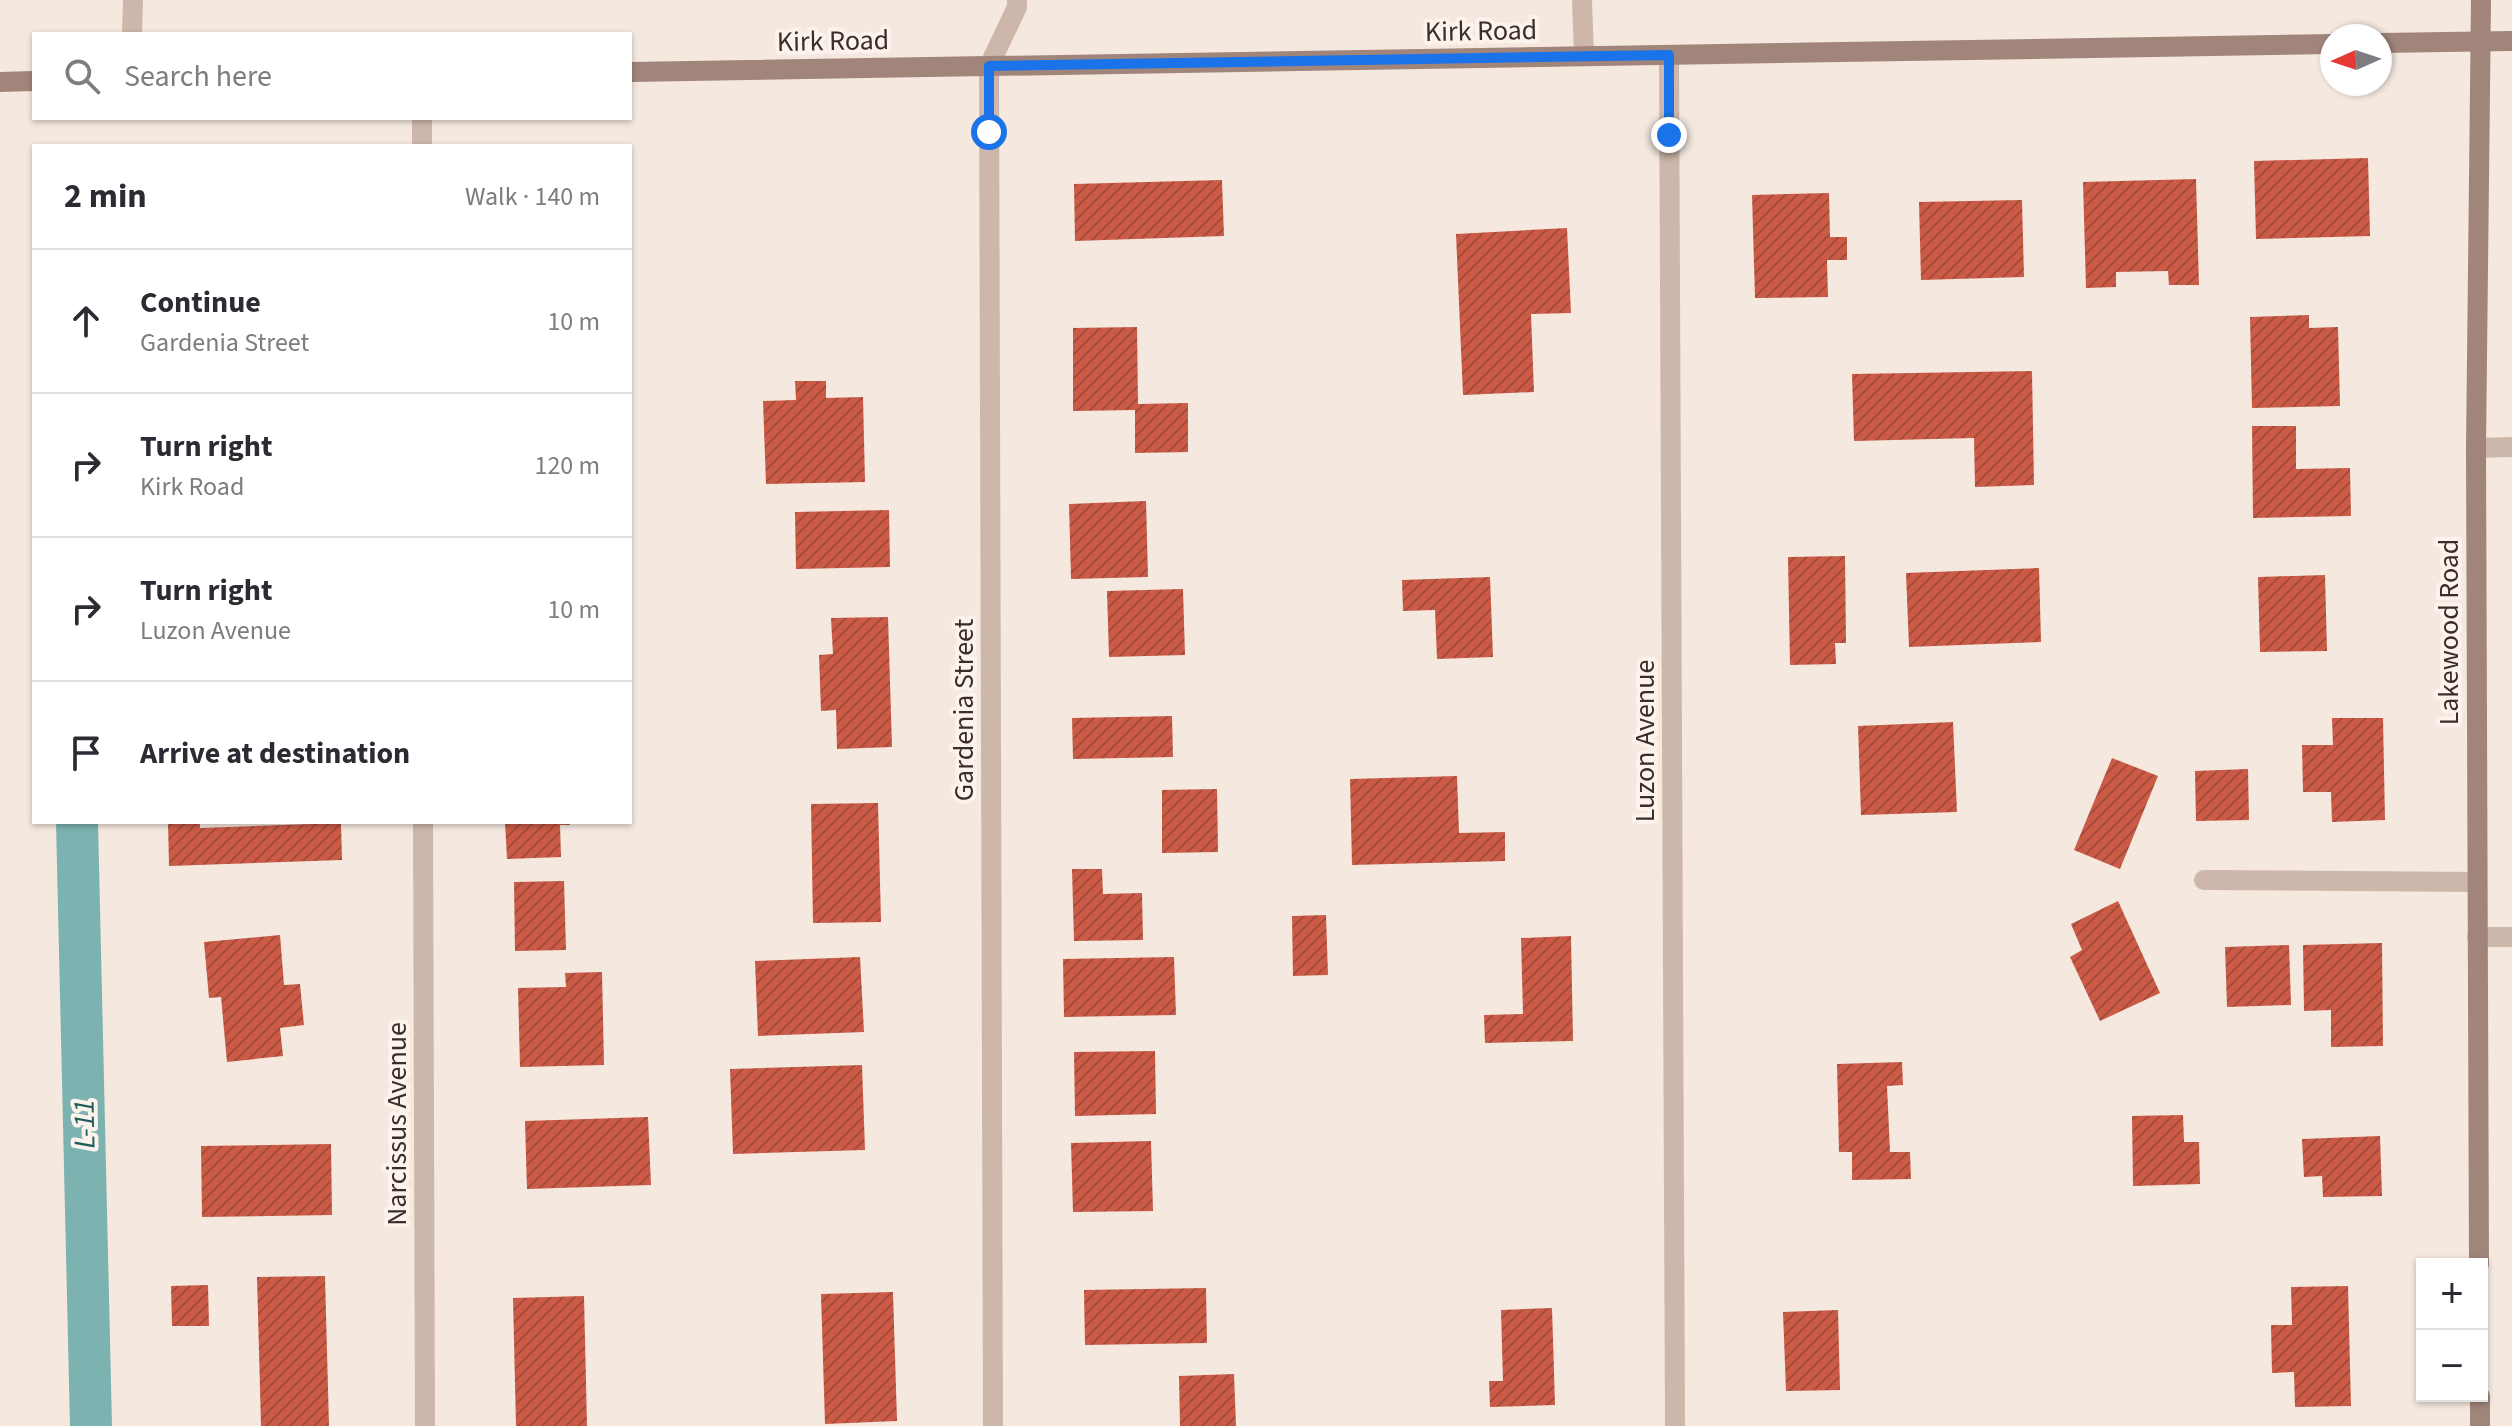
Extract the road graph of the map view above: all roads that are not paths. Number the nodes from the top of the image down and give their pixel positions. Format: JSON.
{"nodes":[{"id":1,"x":133,"y":0,"type":"edge"},
{"id":2,"x":1017,"y":0,"type":"edge"},
{"id":3,"x":1582,"y":0,"type":"edge"},
{"id":4,"x":2481,"y":0,"type":"edge"},
{"id":5,"x":132,"y":32,"type":"edge"},
{"id":6,"x":2512,"y":41,"type":"edge"},
{"id":7,"x":2482,"y":42,"type":"junction"},
{"id":8,"x":2392,"y":43,"type":"edge"},
{"id":9,"x":2320,"y":44,"type":"edge"},
{"id":10,"x":1669,"y":55,"type":"junction"},
{"id":11,"x":1584,"y":56,"type":"junction"},
{"id":12,"x":989,"y":66,"type":"junction"},
{"id":13,"x":632,"y":72,"type":"edge"},
{"id":14,"x":32,"y":81,"type":"edge"},
{"id":15,"x":0,"y":82,"type":"edge"},
{"id":16,"x":422,"y":120,"type":"edge"},
{"id":17,"x":422,"y":144,"type":"edge"},
{"id":18,"x":2512,"y":447,"type":"edge"},
{"id":19,"x":2476,"y":448,"type":"junction"},
{"id":20,"x":423,"y":824,"type":"edge"},
{"id":21,"x":2204,"y":880,"type":"dead end"},
{"id":22,"x":2477,"y":882,"type":"junction"},
{"id":23,"x":2477,"y":937,"type":"junction"},
{"id":24,"x":2512,"y":937,"type":"edge"},
{"id":25,"x":2479,"y":1258,"type":"edge"},
{"id":26,"x":2480,"y":1402,"type":"edge"},
{"id":27,"x":425,"y":1426,"type":"edge"},
{"id":28,"x":993,"y":1426,"type":"edge"},
{"id":29,"x":1675,"y":1426,"type":"edge"},
{"id":30,"x":2480,"y":1426,"type":"edge"}],
"edges":[{"from":1,"to":5,"type":"street"},
{"from":2,"to":12,"type":"street","name":"Gardenia Street"},
{"from":3,"to":11,"type":"street"},
{"from":4,"to":7,"type":"street","name":"Lakewood Road"},
{"from":6,"to":7,"type":"street"},
{"from":7,"to":8,"type":"street"},
{"from":7,"to":19,"type":"street","name":"Lakewood Road"},
{"from":9,"to":10,"type":"street","name":"Kirk Road"},
{"from":10,"to":11,"type":"street","name":"Kirk Road"},
{"from":10,"to":29,"type":"street","name":"Luzon Avenue"},
{"from":11,"to":12,"type":"street","name":"Kirk Road"},
{"from":12,"to":13,"type":"street","name":"Kirk Road"},
{"from":12,"to":28,"type":"street","name":"Gardenia Street"},
{"from":14,"to":15,"type":"street"},
{"from":16,"to":17,"type":"street"},
{"from":18,"to":19,"type":"street"},
{"from":19,"to":22,"type":"street","name":"Lakewood Road"},
{"from":20,"to":27,"type":"street","name":"Narcissus Avenue"},
{"from":21,"to":22,"type":"street"},
{"from":22,"to":23,"type":"street","name":"Lakewood Road"},
{"from":23,"to":24,"type":"street"},
{"from":23,"to":25,"type":"street","name":"Lakewood Road"},
{"from":26,"to":30,"type":"street"}]}
